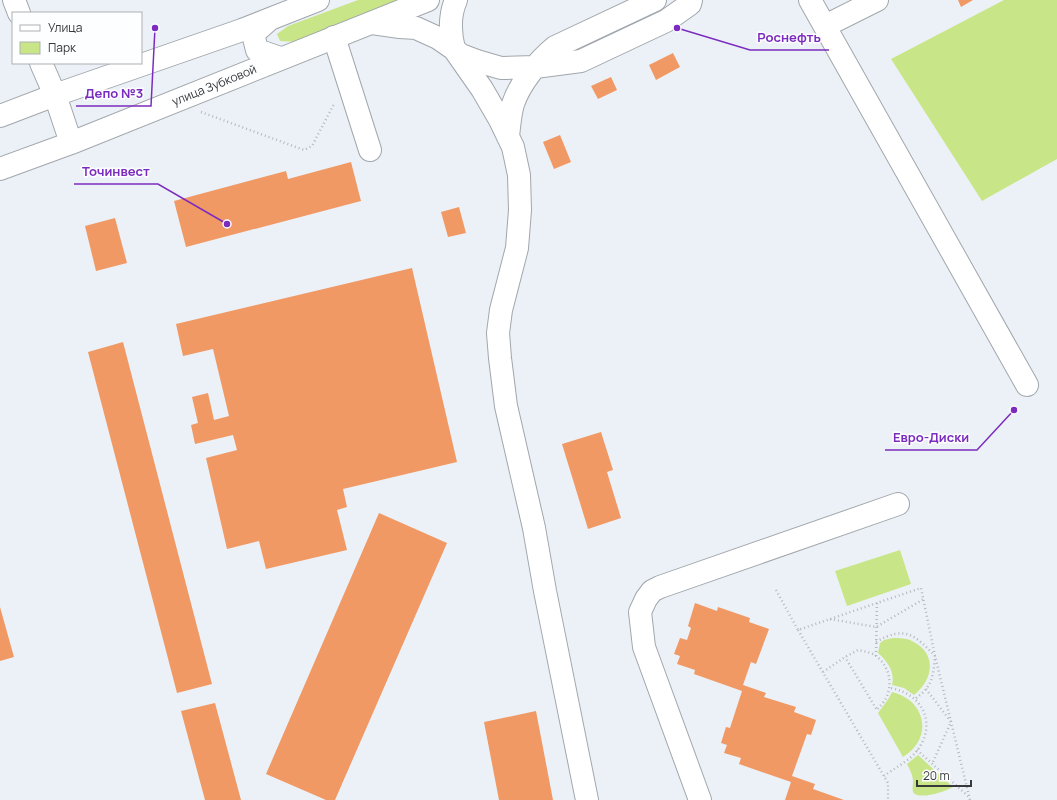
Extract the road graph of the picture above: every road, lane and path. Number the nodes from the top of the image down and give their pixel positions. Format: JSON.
{"nodes":[{"id":1,"x":14,"y":0,"type":"edge"},
{"id":2,"x":318,"y":0,"type":"edge"},
{"id":3,"x":428,"y":0,"type":"edge"},
{"id":4,"x":456,"y":0,"type":"edge"},
{"id":5,"x":655,"y":0,"type":"edge"},
{"id":6,"x":691,"y":0,"type":"edge"},
{"id":7,"x":810,"y":0,"type":"edge"},
{"id":8,"x":877,"y":0,"type":"edge"},
{"id":9,"x":20,"y":12,"type":"edge"},
{"id":10,"x":273,"y":17,"type":"junction"},
{"id":11,"x":372,"y":23,"type":"junction"},
{"id":12,"x":825,"y":26,"type":"junction"},
{"id":13,"x":334,"y":37,"type":"junction"},
{"id":14,"x":454,"y":49,"type":"junction"},
{"id":15,"x":280,"y":58,"type":"junction"},
{"id":16,"x":41,"y":64,"type":"edge"},
{"id":17,"x":535,"y":67,"type":"junction"},
{"id":18,"x":55,"y":95,"type":"junction"},
{"id":19,"x":337,"y":98,"type":"dead end"},
{"id":20,"x":200,"y":112,"type":"dead end"},
{"id":21,"x":0,"y":116,"type":"edge"},
{"id":22,"x":508,"y":137,"type":"junction"},
{"id":23,"x":71,"y":143,"type":"junction"},
{"id":24,"x":370,"y":150,"type":"dead end"},
{"id":25,"x":6,"y":163,"type":"edge"},
{"id":26,"x":1027,"y":385,"type":"dead end"},
{"id":27,"x":898,"y":504,"type":"dead end"},
{"id":28,"x":776,"y":590,"type":"dead end"},
{"id":29,"x":924,"y":598,"type":"junction"},
{"id":30,"x":877,"y":603,"type":"junction"},
{"id":31,"x":830,"y":619,"type":"junction"},
{"id":32,"x":876,"y":627,"type":"junction"},
{"id":33,"x":798,"y":630,"type":"junction"},
{"id":34,"x":876,"y":642,"type":"junction"},
{"id":35,"x":935,"y":656,"type":"junction"},
{"id":36,"x":845,"y":657,"type":"junction"},
{"id":37,"x":876,"y":657,"type":"junction"},
{"id":38,"x":823,"y":672,"type":"junction"},
{"id":39,"x":890,"y":688,"type":"junction"},
{"id":40,"x":926,"y":689,"type":"junction"},
{"id":41,"x":915,"y":699,"type":"junction"},
{"id":42,"x":951,"y":722,"type":"junction"},
{"id":43,"x":917,"y":750,"type":"junction"},
{"id":44,"x":932,"y":764,"type":"junction"},
{"id":45,"x":884,"y":776,"type":"junction"},
{"id":46,"x":970,"y":799,"type":"edge"},
{"id":47,"x":587,"y":800,"type":"edge"},
{"id":48,"x":700,"y":800,"type":"edge"},
{"id":49,"x":888,"y":800,"type":"edge"}],
"edges":[{"from":1,"to":9,"type":"street"},
{"from":2,"to":10,"type":"street"},
{"from":3,"to":11,"type":"street","name":"улица Зубковой"},
{"from":4,"to":14,"type":"street"},
{"from":5,"to":17,"type":"street"},
{"from":6,"to":17,"type":"street"},
{"from":7,"to":12,"type":"street"},
{"from":8,"to":12,"type":"street"},
{"from":10,"to":15,"type":"street"},
{"from":10,"to":18,"type":"street"},
{"from":11,"to":13,"type":"street","name":"улица Зубковой"},
{"from":11,"to":14,"type":"street"},
{"from":12,"to":26,"type":"street"},
{"from":13,"to":15,"type":"street","name":"улица Зубковой"},
{"from":13,"to":24,"type":"street"},
{"from":14,"to":17,"type":"street"},
{"from":14,"to":22,"type":"street"},
{"from":15,"to":23,"type":"street","name":"улица Зубковой"},
{"from":16,"to":18,"type":"street"},
{"from":17,"to":22,"type":"street"},
{"from":18,"to":21,"type":"street"},
{"from":18,"to":23,"type":"street"},
{"from":19,"to":20,"type":"path"},
{"from":22,"to":47,"type":"street"},
{"from":23,"to":25,"type":"street","name":"улица Зубковой"},
{"from":27,"to":48,"type":"street"},
{"from":28,"to":33,"type":"path"},
{"from":29,"to":30,"type":"path"},
{"from":29,"to":32,"type":"path"},
{"from":29,"to":35,"type":"path"},
{"from":30,"to":31,"type":"path"},
{"from":30,"to":32,"type":"path"},
{"from":31,"to":32,"type":"path"},
{"from":31,"to":33,"type":"path"},
{"from":32,"to":34,"type":"path"},
{"from":33,"to":38,"type":"path"},
{"from":34,"to":35,"type":"path"},
{"from":34,"to":37,"type":"path"},
{"from":35,"to":40,"type":"path"},
{"from":35,"to":42,"type":"path"},
{"from":36,"to":37,"type":"path"},
{"from":36,"to":38,"type":"path"},
{"from":36,"to":39,"type":"path"},
{"from":37,"to":39,"type":"path"},
{"from":38,"to":45,"type":"path"},
{"from":39,"to":41,"type":"path"},
{"from":40,"to":41,"type":"path"},
{"from":40,"to":42,"type":"path"},
{"from":41,"to":43,"type":"path"},
{"from":42,"to":44,"type":"path"},
{"from":42,"to":46,"type":"path"},
{"from":43,"to":44,"type":"path"},
{"from":43,"to":45,"type":"path"},
{"from":44,"to":46,"type":"path"},
{"from":45,"to":49,"type":"path"}]}
